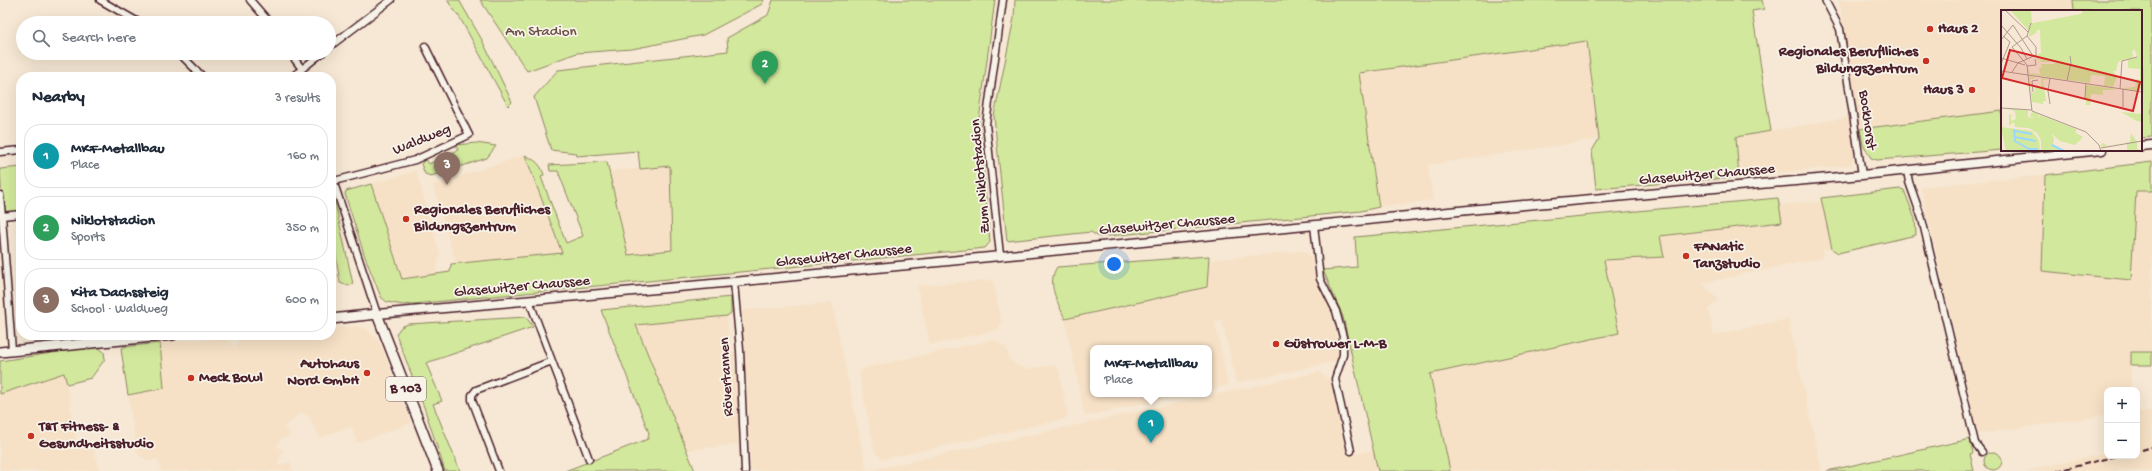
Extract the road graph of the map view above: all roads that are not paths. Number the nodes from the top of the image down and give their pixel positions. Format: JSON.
{"nodes":[{"id":1,"x":100,"y":0,"type":"edge"},
{"id":2,"x":250,"y":0,"type":"edge"},
{"id":3,"x":1002,"y":0,"type":"edge"},
{"id":4,"x":1825,"y":0,"type":"edge"},
{"id":5,"x":388,"y":1,"type":"edge"},
{"id":6,"x":128,"y":16,"type":"edge"},
{"id":7,"x":264,"y":16,"type":"edge"},
{"id":8,"x":336,"y":42,"type":"edge"},
{"id":9,"x":425,"y":46,"type":"dead end"},
{"id":10,"x":186,"y":60,"type":"edge"},
{"id":11,"x":295,"y":60,"type":"edge"},
{"id":12,"x":313,"y":60,"type":"edge"},
{"id":13,"x":302,"y":69,"type":"junction"},
{"id":14,"x":198,"y":72,"type":"edge"},
{"id":15,"x":298,"y":72,"type":"edge"},
{"id":16,"x":2152,"y":145,"type":"edge"},
{"id":17,"x":2142,"y":146,"type":"edge"},
{"id":18,"x":16,"y":150,"type":"edge"},
{"id":19,"x":2093,"y":151,"type":"edge"},
{"id":20,"x":0,"y":152,"type":"edge"},
{"id":21,"x":1907,"y":171,"type":"junction"},
{"id":22,"x":1862,"y":175,"type":"junction"},
{"id":23,"x":336,"y":180,"type":"edge"},
{"id":24,"x":336,"y":187,"type":"edge"},
{"id":25,"x":0,"y":195,"type":"edge"},
{"id":26,"x":16,"y":215,"type":"edge"},
{"id":27,"x":2,"y":216,"type":"junction"},
{"id":28,"x":1314,"y":225,"type":"junction"},
{"id":29,"x":1000,"y":255,"type":"junction"},
{"id":30,"x":734,"y":282,"type":"junction"},
{"id":31,"x":528,"y":300,"type":"junction"},
{"id":32,"x":377,"y":314,"type":"junction"},
{"id":33,"x":336,"y":318,"type":"edge"},
{"id":34,"x":101,"y":340,"type":"edge"},
{"id":35,"x":12,"y":350,"type":"junction"},
{"id":36,"x":0,"y":352,"type":"edge"},
{"id":37,"x":552,"y":361,"type":"junction"},
{"id":38,"x":1351,"y":451,"type":"dead end"},
{"id":39,"x":1982,"y":452,"type":"dead end"},
{"id":40,"x":589,"y":459,"type":"dead end"},
{"id":41,"x":438,"y":471,"type":"edge"},
{"id":42,"x":498,"y":471,"type":"edge"},
{"id":43,"x":746,"y":471,"type":"edge"}],
"edges":[{"from":1,"to":6,"type":"street"},
{"from":2,"to":7,"type":"street"},
{"from":3,"to":29,"type":"street","name":"Zum Niklotstadion"},
{"from":4,"to":22,"type":"street","name":"Bockhorst"},
{"from":5,"to":8,"type":"street"},
{"from":9,"to":23,"type":"street","name":"Waldweg"},
{"from":10,"to":14,"type":"street"},
{"from":11,"to":13,"type":"street"},
{"from":12,"to":13,"type":"street"},
{"from":13,"to":15,"type":"street"},
{"from":16,"to":17,"type":"main road"},
{"from":18,"to":20,"type":"street"},
{"from":19,"to":21,"type":"main road","name":"Glasewitzer Chaussee"},
{"from":21,"to":22,"type":"main road","name":"Glasewitzer Chaussee"},
{"from":21,"to":39,"type":"street"},
{"from":22,"to":28,"type":"main road","name":"Glasewitzer Chaussee"},
{"from":24,"to":32,"type":"street"},
{"from":25,"to":27,"type":"street"},
{"from":26,"to":27,"type":"street"},
{"from":27,"to":35,"type":"street"},
{"from":28,"to":29,"type":"main road","name":"Glasewitzer Chaussee"},
{"from":28,"to":38,"type":"street"},
{"from":29,"to":30,"type":"main road","name":"Glasewitzer Chaussee"},
{"from":30,"to":31,"type":"main road","name":"Glasewitzer Chaussee"},
{"from":30,"to":43,"type":"street","name":"Rövertannen"},
{"from":31,"to":32,"type":"main road","name":"Glasewitzer Chaussee"},
{"from":31,"to":37,"type":"street"},
{"from":32,"to":33,"type":"main road"},
{"from":32,"to":41,"type":"main road","number":"B 103"},
{"from":34,"to":35,"type":"main road"},
{"from":35,"to":36,"type":"main road"},
{"from":37,"to":40,"type":"street"},
{"from":37,"to":42,"type":"street"}]}
